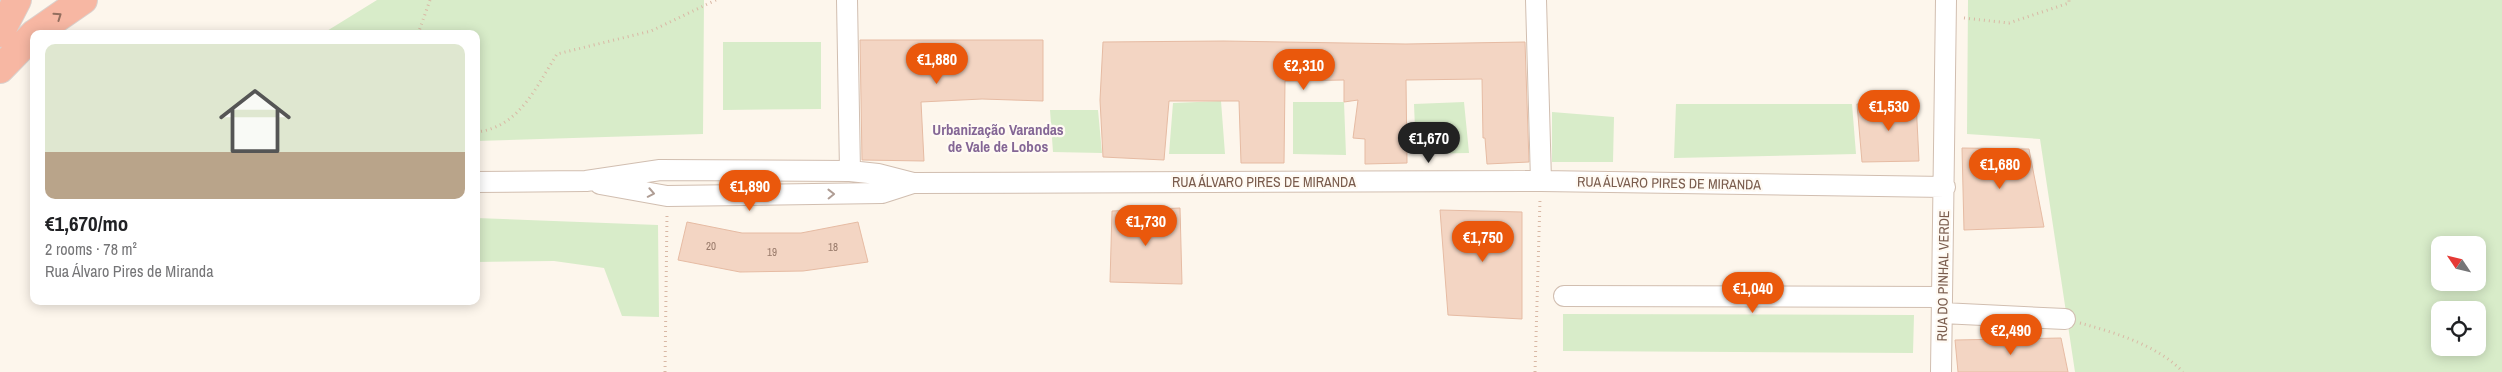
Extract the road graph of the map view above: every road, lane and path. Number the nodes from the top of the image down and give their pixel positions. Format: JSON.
{"nodes":[{"id":1,"x":17,"y":0,"type":"edge"},
{"id":2,"x":83,"y":0,"type":"edge"},
{"id":3,"x":430,"y":0,"type":"edge"},
{"id":4,"x":716,"y":0,"type":"edge"},
{"id":5,"x":847,"y":0,"type":"edge"},
{"id":6,"x":1536,"y":0,"type":"edge"},
{"id":7,"x":2070,"y":0,"type":"edge"},
{"id":8,"x":1946,"y":8,"type":"edge"},
{"id":9,"x":40,"y":30,"type":"edge"},
{"id":10,"x":419,"y":30,"type":"edge"},
{"id":11,"x":0,"y":33,"type":"edge"},
{"id":12,"x":30,"y":38,"type":"edge"},
{"id":13,"x":0,"y":69,"type":"edge"},
{"id":14,"x":480,"y":131,"type":"edge"},
{"id":15,"x":850,"y":171,"type":"junction"},
{"id":16,"x":586,"y":181,"type":"junction"},
{"id":17,"x":1541,"y":181,"type":"junction"},
{"id":18,"x":480,"y":182,"type":"edge"},
{"id":19,"x":913,"y":184,"type":"junction"},
{"id":20,"x":1945,"y":187,"type":"junction"},
{"id":21,"x":667,"y":196,"type":"junction"},
{"id":22,"x":1564,"y":296,"type":"dead end"},
{"id":23,"x":1942,"y":305,"type":"junction"},
{"id":24,"x":2065,"y":319,"type":"joint"},
{"id":25,"x":666,"y":372,"type":"edge"},
{"id":26,"x":1535,"y":372,"type":"edge"},
{"id":27,"x":1941,"y":372,"type":"edge"},
{"id":28,"x":2183,"y":372,"type":"edge"}],
"edges":[{"from":1,"to":11,"type":"highway"},
{"from":9,"to":2,"type":"highway","one_way":true},
{"from":3,"to":10,"type":"path"},
{"from":4,"to":14,"type":"path"},
{"from":5,"to":15,"type":"street"},
{"from":6,"to":17,"type":"street"},
{"from":7,"to":8,"type":"path"},
{"from":8,"to":20,"type":"street","name":"RUA DO PINHAL VERDE"},
{"from":12,"to":13,"type":"highway"},
{"from":15,"to":16,"type":"street","name":"RUA ÁLVARO PIRES DE MIRANDA"},
{"from":15,"to":19,"type":"street","name":"RUA ÁLVARO PIRES DE MIRANDA"},
{"from":16,"to":18,"type":"street","name":"RUA ÁLVARO PIRES DE MIRANDA"},
{"from":16,"to":21,"type":"street","name":"RUA ÁLVARO PIRES DE MIRANDA","one_way":true},
{"from":17,"to":19,"type":"street","name":"RUA ÁLVARO PIRES DE MIRANDA"},
{"from":17,"to":20,"type":"street","name":"RUA ÁLVARO PIRES DE MIRANDA"},
{"from":17,"to":26,"type":"path"},
{"from":21,"to":19,"type":"street","name":"RUA ÁLVARO PIRES DE MIRANDA","one_way":true},
{"from":20,"to":23,"type":"street","name":"RUA DO PINHAL VERDE"},
{"from":21,"to":25,"type":"path"},
{"from":22,"to":23,"type":"street"},
{"from":23,"to":24,"type":"street"},
{"from":23,"to":27,"type":"street","name":"RUA DO PINHAL VERDE"},
{"from":24,"to":28,"type":"path"}]}
